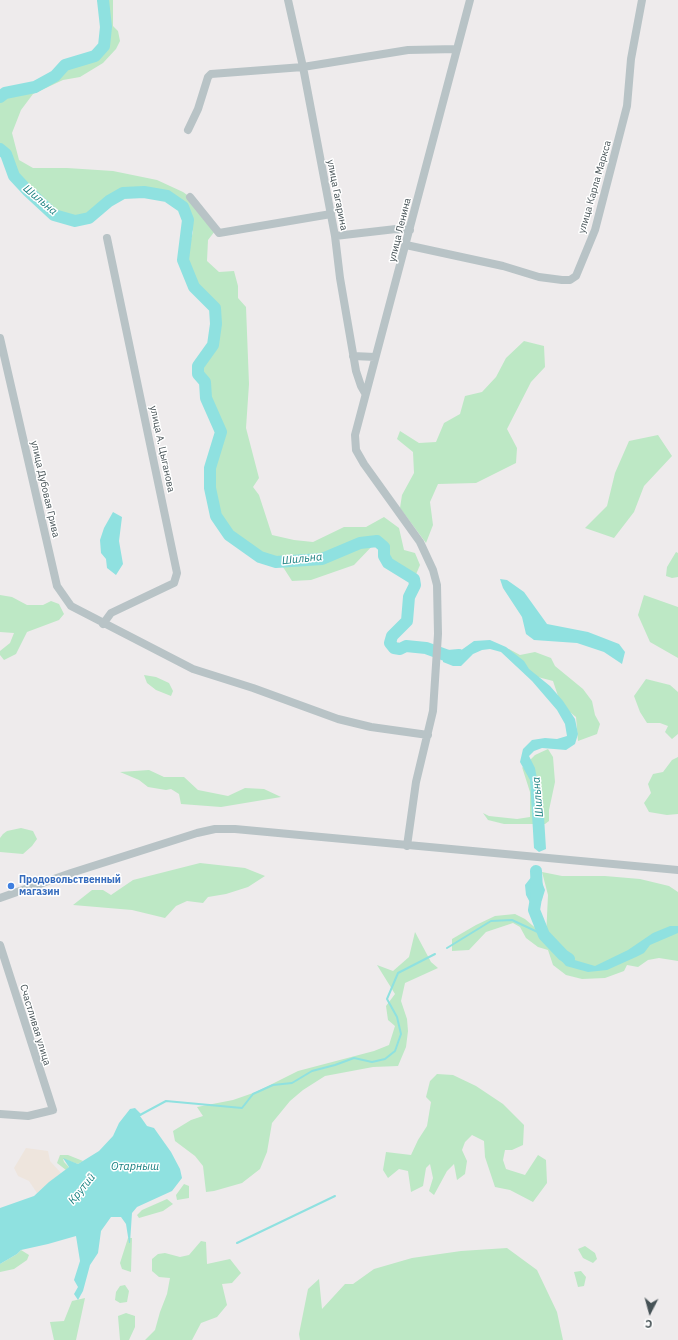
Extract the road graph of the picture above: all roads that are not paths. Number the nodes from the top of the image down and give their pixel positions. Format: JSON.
{"nodes":[{"id":1,"x":288,"y":0,"type":"edge"},
{"id":2,"x":470,"y":0,"type":"edge"},
{"id":3,"x":642,"y":0,"type":"edge"},
{"id":4,"x":457,"y":49,"type":"junction"},
{"id":5,"x":303,"y":67,"type":"junction"},
{"id":6,"x":188,"y":130,"type":"dead end"},
{"id":7,"x":190,"y":197,"type":"dead end"},
{"id":8,"x":331,"y":214,"type":"junction"},
{"id":9,"x":410,"y":230,"type":"junction"},
{"id":10,"x":335,"y":236,"type":"junction"},
{"id":11,"x":107,"y":238,"type":"dead end"},
{"id":12,"x":406,"y":246,"type":"junction"},
{"id":13,"x":0,"y":338,"type":"edge"},
{"id":14,"x":353,"y":356,"type":"junction"},
{"id":15,"x":375,"y":357,"type":"junction"},
{"id":16,"x":365,"y":393,"type":"junction"},
{"id":17,"x":103,"y":624,"type":"junction"},
{"id":18,"x":428,"y":735,"type":"junction"},
{"id":19,"x":407,"y":846,"type":"junction"},
{"id":20,"x":678,"y":870,"type":"edge"},
{"id":21,"x":0,"y":898,"type":"edge"},
{"id":22,"x":0,"y":945,"type":"edge"},
{"id":23,"x":0,"y":1114,"type":"edge"}],
"edges":[{"from":1,"to":5,"type":"street","name":"улица Гагарина"},
{"from":2,"to":4,"type":"street","name":"улица Ленина"},
{"from":3,"to":12,"type":"street","name":"улица Карла Маркса"},
{"from":4,"to":5,"type":"street"},
{"from":4,"to":9,"type":"street","name":"улица Ленина"},
{"from":5,"to":6,"type":"street"},
{"from":5,"to":8,"type":"street","name":"улица Гагарина"},
{"from":7,"to":8,"type":"street"},
{"from":8,"to":10,"type":"street","name":"улица Гагарина"},
{"from":9,"to":10,"type":"street"},
{"from":9,"to":12,"type":"street","name":"улица Ленина"},
{"from":10,"to":14,"type":"street","name":"улица Гагарина"},
{"from":11,"to":17,"type":"street","name":"улица А. Цыганова"},
{"from":12,"to":15,"type":"street","name":"улица Ленина"},
{"from":13,"to":17,"type":"street","name":"улица Дубовая Грива"},
{"from":14,"to":15,"type":"street"},
{"from":14,"to":16,"type":"street","name":"улица Гагарина"},
{"from":15,"to":16,"type":"street","name":"улица Ленина"},
{"from":16,"to":18,"type":"street","name":"улица Ленина"},
{"from":17,"to":18,"type":"street","name":"улица Дубовая Грива"},
{"from":18,"to":19,"type":"street","name":"улица Ленина"},
{"from":19,"to":20,"type":"street"},
{"from":19,"to":21,"type":"street"},
{"from":22,"to":23,"type":"street","name":"Счастливая улица"}]}
